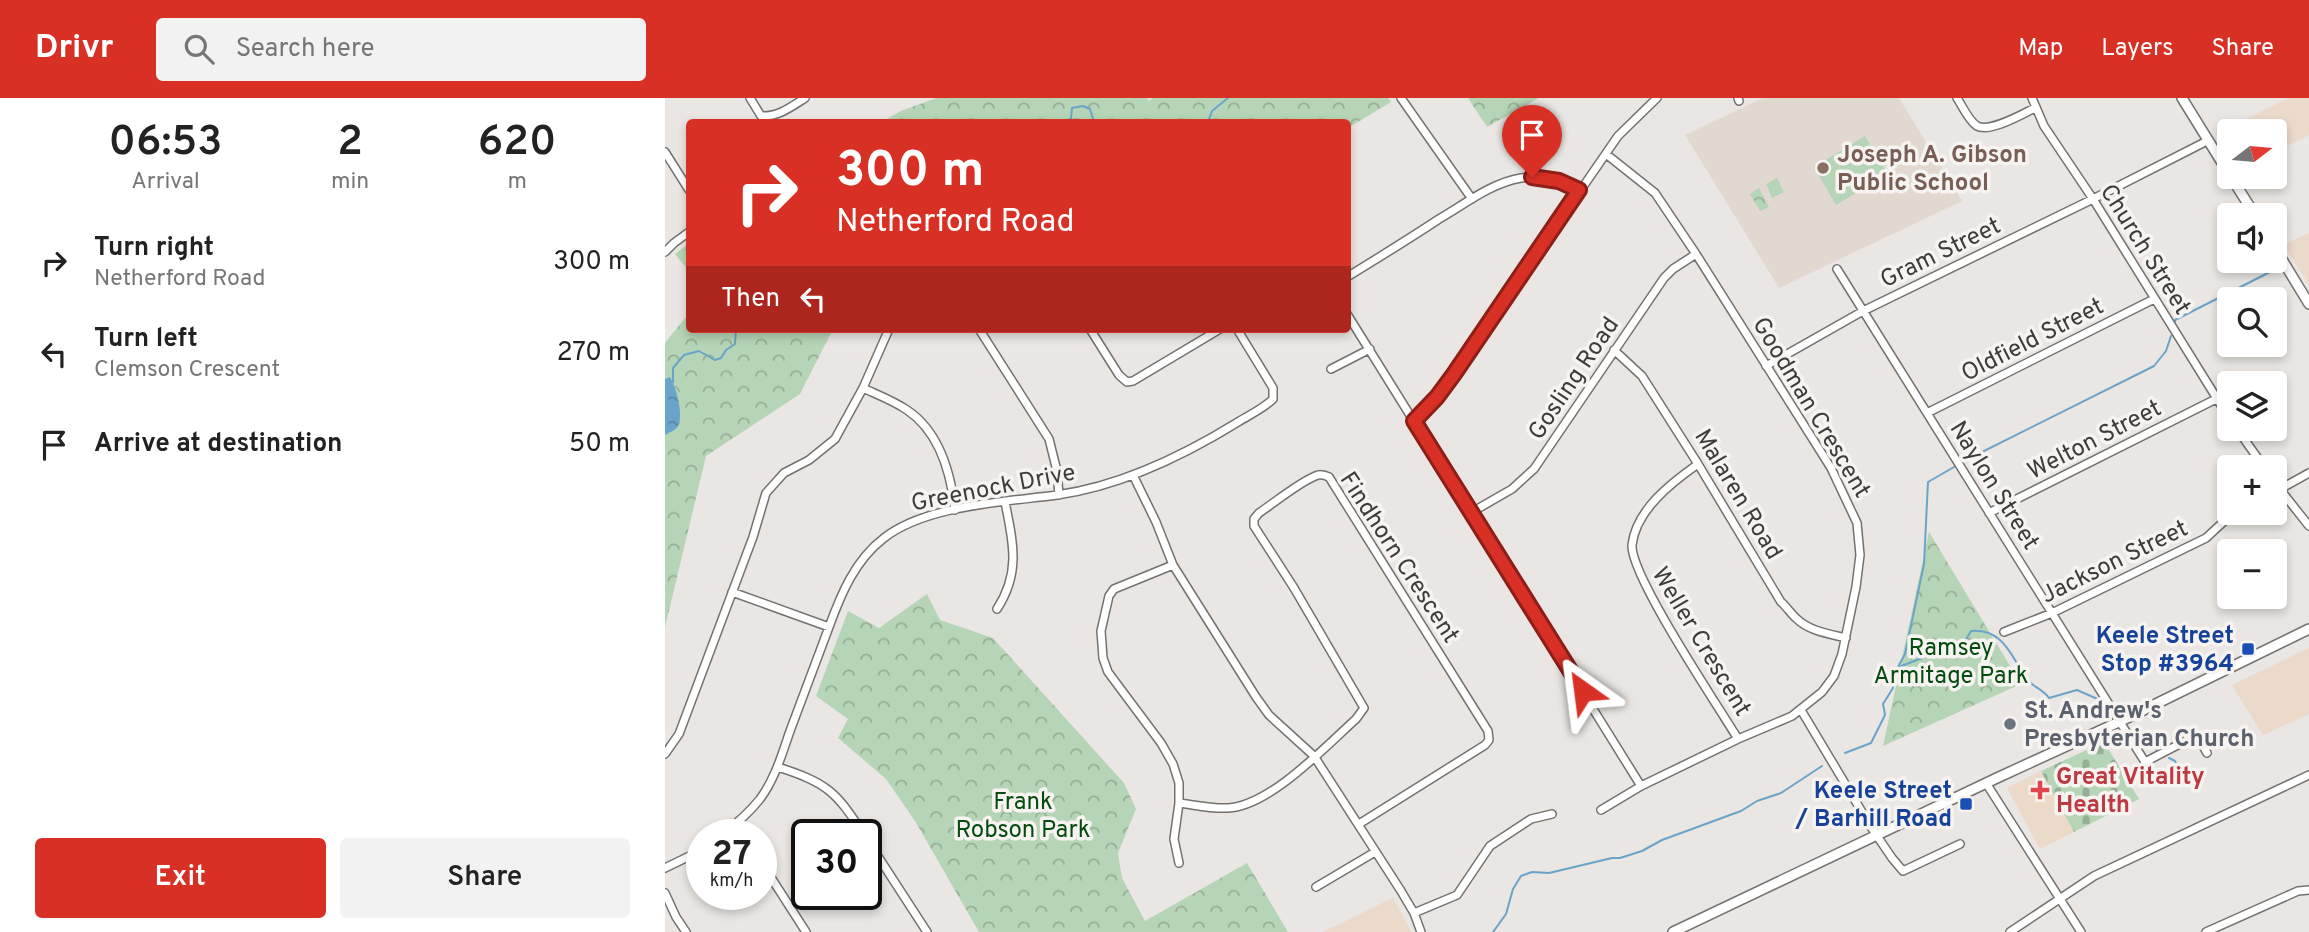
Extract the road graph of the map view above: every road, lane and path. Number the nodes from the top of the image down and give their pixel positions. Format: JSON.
{"nodes":[{"id":1,"x":750,"y":98,"type":"edge"},
{"id":2,"x":805,"y":98,"type":"edge"},
{"id":3,"x":1401,"y":98,"type":"edge"},
{"id":4,"x":1657,"y":98,"type":"edge"},
{"id":5,"x":1957,"y":98,"type":"edge"},
{"id":6,"x":2032,"y":98,"type":"edge"},
{"id":7,"x":2182,"y":98,"type":"edge"},
{"id":8,"x":2035,"y":108,"type":"junction"},
{"id":9,"x":2209,"y":140,"type":"junction"},
{"id":10,"x":665,"y":152,"type":"edge"},
{"id":11,"x":2217,"y":153,"type":"edge"},
{"id":12,"x":1606,"y":154,"type":"junction"},
{"id":13,"x":686,"y":185,"type":"edge"},
{"id":14,"x":1579,"y":190,"type":"junction"},
{"id":15,"x":1472,"y":199,"type":"junction"},
{"id":16,"x":2093,"y":199,"type":"junction"},
{"id":17,"x":686,"y":234,"type":"edge"},
{"id":18,"x":665,"y":252,"type":"edge"},
{"id":19,"x":1696,"y":254,"type":"junction"},
{"id":20,"x":2287,"y":268,"type":"edge"},
{"id":21,"x":1837,"y":269,"type":"dead end"},
{"id":22,"x":1351,"y":275,"type":"edge"},
{"id":23,"x":2154,"y":299,"type":"junction"},
{"id":24,"x":2309,"y":304,"type":"edge"},
{"id":25,"x":1863,"y":311,"type":"junction"},
{"id":26,"x":1351,"y":320,"type":"edge"},
{"id":27,"x":887,"y":333,"type":"edge"},
{"id":28,"x":982,"y":333,"type":"edge"},
{"id":29,"x":1093,"y":333,"type":"edge"},
{"id":30,"x":1213,"y":333,"type":"edge"},
{"id":31,"x":1239,"y":333,"type":"edge"},
{"id":32,"x":1370,"y":349,"type":"junction"},
{"id":33,"x":1614,"y":350,"type":"junction"},
{"id":34,"x":1766,"y":366,"type":"junction"},
{"id":35,"x":1331,"y":369,"type":"dead end"},
{"id":36,"x":863,"y":388,"type":"junction"},
{"id":37,"x":2216,"y":399,"type":"joint"},
{"id":38,"x":1927,"y":412,"type":"junction"},
{"id":39,"x":1414,"y":421,"type":"junction"},
{"id":40,"x":1698,"y":464,"type":"junction"},
{"id":41,"x":2309,"y":473,"type":"edge"},
{"id":42,"x":1133,"y":475,"type":"junction"},
{"id":43,"x":2287,"y":482,"type":"edge"},
{"id":44,"x":1059,"y":495,"type":"junction"},
{"id":45,"x":2287,"y":498,"type":"edge"},
{"id":46,"x":1005,"y":502,"type":"junction"},
{"id":47,"x":955,"y":510,"type":"junction"},
{"id":48,"x":1472,"y":512,"type":"junction"},
{"id":49,"x":1989,"y":513,"type":"junction"},
{"id":50,"x":2220,"y":525,"type":"edge"},
{"id":51,"x":2309,"y":526,"type":"edge"},
{"id":52,"x":1173,"y":565,"type":"junction"},
{"id":53,"x":732,"y":592,"type":"junction"},
{"id":54,"x":997,"y":610,"type":"dead end"},
{"id":55,"x":2052,"y":613,"type":"junction"},
{"id":56,"x":829,"y":627,"type":"junction"},
{"id":57,"x":2309,"y":629,"type":"edge"},
{"id":58,"x":2004,"y":632,"type":"dead end"},
{"id":59,"x":1846,"y":638,"type":"junction"},
{"id":60,"x":1801,"y":710,"type":"junction"},
{"id":61,"x":2121,"y":721,"type":"junction"},
{"id":62,"x":1738,"y":739,"type":"junction"},
{"id":63,"x":2207,"y":753,"type":"dead end"},
{"id":64,"x":665,"y":754,"type":"edge"},
{"id":65,"x":1314,"y":756,"type":"junction"},
{"id":66,"x":778,"y":767,"type":"junction"},
{"id":67,"x":2309,"y":775,"type":"edge"},
{"id":68,"x":1986,"y":783,"type":"junction"},
{"id":69,"x":1641,"y":786,"type":"junction"},
{"id":70,"x":1179,"y":803,"type":"junction"},
{"id":71,"x":1601,"y":810,"type":"dead end"},
{"id":72,"x":1552,"y":814,"type":"dead end"},
{"id":73,"x":740,"y":819,"type":"edge"},
{"id":74,"x":853,"y":819,"type":"edge"},
{"id":75,"x":1359,"y":824,"type":"junction"},
{"id":76,"x":1878,"y":835,"type":"junction"},
{"id":77,"x":1960,"y":844,"type":"dead end"},
{"id":78,"x":1375,"y":852,"type":"junction"},
{"id":79,"x":686,"y":858,"type":"edge"},
{"id":80,"x":882,"y":862,"type":"edge"},
{"id":81,"x":1179,"y":863,"type":"dead end"},
{"id":82,"x":665,"y":868,"type":"edge"},
{"id":83,"x":777,"y":887,"type":"edge"},
{"id":84,"x":1316,"y":887,"type":"dead end"},
{"id":85,"x":2309,"y":890,"type":"edge"},
{"id":86,"x":665,"y":894,"type":"edge"},
{"id":87,"x":2060,"y":900,"type":"junction"},
{"id":88,"x":1414,"y":913,"type":"junction"},
{"id":89,"x":686,"y":932,"type":"edge"},
{"id":90,"x":806,"y":932,"type":"edge"},
{"id":91,"x":927,"y":932,"type":"edge"},
{"id":92,"x":1421,"y":932,"type":"edge"},
{"id":93,"x":1672,"y":932,"type":"edge"},
{"id":94,"x":2010,"y":932,"type":"edge"},
{"id":95,"x":2081,"y":932,"type":"edge"},
{"id":96,"x":2206,"y":932,"type":"edge"}],
"edges":[{"from":1,"to":2,"type":"street"},
{"from":3,"to":15,"type":"street"},
{"from":4,"to":12,"type":"street"},
{"from":5,"to":8,"type":"street"},
{"from":6,"to":8,"type":"street","name":"Church Street"},
{"from":7,"to":9,"type":"main road"},
{"from":8,"to":16,"type":"street","name":"Church Street"},
{"from":9,"to":11,"type":"main road"},
{"from":9,"to":16,"type":"street","name":"Gram Street"},
{"from":10,"to":13,"type":"street"},
{"from":12,"to":14,"type":"street"},
{"from":12,"to":19,"type":"street","name":"Goodman Crescent"},
{"from":14,"to":15,"type":"street"},
{"from":14,"to":39,"type":"street"},
{"from":15,"to":22,"type":"street"},
{"from":16,"to":23,"type":"street","name":"Church Street"},
{"from":16,"to":25,"type":"street","name":"Gram Street"},
{"from":17,"to":18,"type":"street"},
{"from":19,"to":33,"type":"street","name":"Gosling Road"},
{"from":19,"to":34,"type":"street","name":"Goodman Crescent"},
{"from":20,"to":24,"type":"main road"},
{"from":21,"to":25,"type":"street","name":"Naylon Street"},
{"from":23,"to":37,"type":"street","name":"Church Street"},
{"from":23,"to":38,"type":"street","name":"Oldfield Street"},
{"from":25,"to":34,"type":"street","name":"Gram Street"},
{"from":25,"to":38,"type":"street","name":"Naylon Street"},
{"from":26,"to":32,"type":"street"},
{"from":27,"to":36,"type":"street"},
{"from":28,"to":44,"type":"street"},
{"from":29,"to":30,"type":"street"},
{"from":31,"to":42,"type":"street","name":"Greenock Drive"},
{"from":32,"to":35,"type":"street"},
{"from":32,"to":39,"type":"street"},
{"from":33,"to":40,"type":"street","name":"Malaren Road"},
{"from":33,"to":48,"type":"street","name":"Gosling Road"},
{"from":34,"to":59,"type":"street","name":"Goodman Crescent"},
{"from":36,"to":47,"type":"street"},
{"from":36,"to":53,"type":"street"},
{"from":37,"to":49,"type":"street","name":"Welton Street"},
{"from":38,"to":49,"type":"street","name":"Naylon Street"},
{"from":39,"to":48,"type":"street"},
{"from":40,"to":59,"type":"street","name":"Malaren Road"},
{"from":40,"to":62,"type":"street","name":"Weller Crescent"},
{"from":41,"to":43,"type":"street"},
{"from":42,"to":44,"type":"street","name":"Greenock Drive"},
{"from":42,"to":52,"type":"street"},
{"from":44,"to":46,"type":"street","name":"Greenock Drive"},
{"from":45,"to":51,"type":"street"},
{"from":46,"to":47,"type":"street","name":"Greenock Drive"},
{"from":46,"to":54,"type":"street"},
{"from":47,"to":56,"type":"street","name":"Greenock Drive"},
{"from":48,"to":69,"type":"street"},
{"from":49,"to":55,"type":"street","name":"Naylon Street"},
{"from":50,"to":55,"type":"street","name":"Jackson Street"},
{"from":52,"to":65,"type":"street"},
{"from":52,"to":70,"type":"street"},
{"from":53,"to":56,"type":"street"},
{"from":53,"to":64,"type":"street"},
{"from":55,"to":58,"type":"street","name":"Jackson Street"},
{"from":55,"to":61,"type":"street","name":"Naylon Street"},
{"from":56,"to":66,"type":"street","name":"Greenock Drive"},
{"from":57,"to":61,"type":"main road"},
{"from":59,"to":60,"type":"street","name":"Goodman Crescent"},
{"from":60,"to":62,"type":"street","name":"Goodman Crescent"},
{"from":60,"to":76,"type":"street"},
{"from":61,"to":63,"type":"street","name":"Naylon Street"},
{"from":61,"to":68,"type":"main road"},
{"from":62,"to":69,"type":"street","name":"Goodman Crescent"},
{"from":65,"to":70,"type":"street"},
{"from":65,"to":75,"type":"street"},
{"from":65,"to":75,"type":"street","name":"Findhorn Crescent"},
{"from":66,"to":73,"type":"street","name":"Greenock Drive"},
{"from":66,"to":74,"type":"street"},
{"from":67,"to":87,"type":"street"},
{"from":68,"to":76,"type":"main road"},
{"from":68,"to":87,"type":"street"},
{"from":69,"to":71,"type":"street","name":"Goodman Crescent"},
{"from":70,"to":81,"type":"street"},
{"from":72,"to":88,"type":"street"},
{"from":75,"to":78,"type":"street"},
{"from":76,"to":77,"type":"street"},
{"from":76,"to":93,"type":"main road"},
{"from":78,"to":84,"type":"street"},
{"from":78,"to":88,"type":"street"},
{"from":79,"to":82,"type":"street"},
{"from":80,"to":91,"type":"street"},
{"from":83,"to":90,"type":"street"},
{"from":85,"to":96,"type":"street"},
{"from":86,"to":89,"type":"street"},
{"from":87,"to":94,"type":"street"},
{"from":87,"to":95,"type":"street"},
{"from":88,"to":92,"type":"street"}]}
